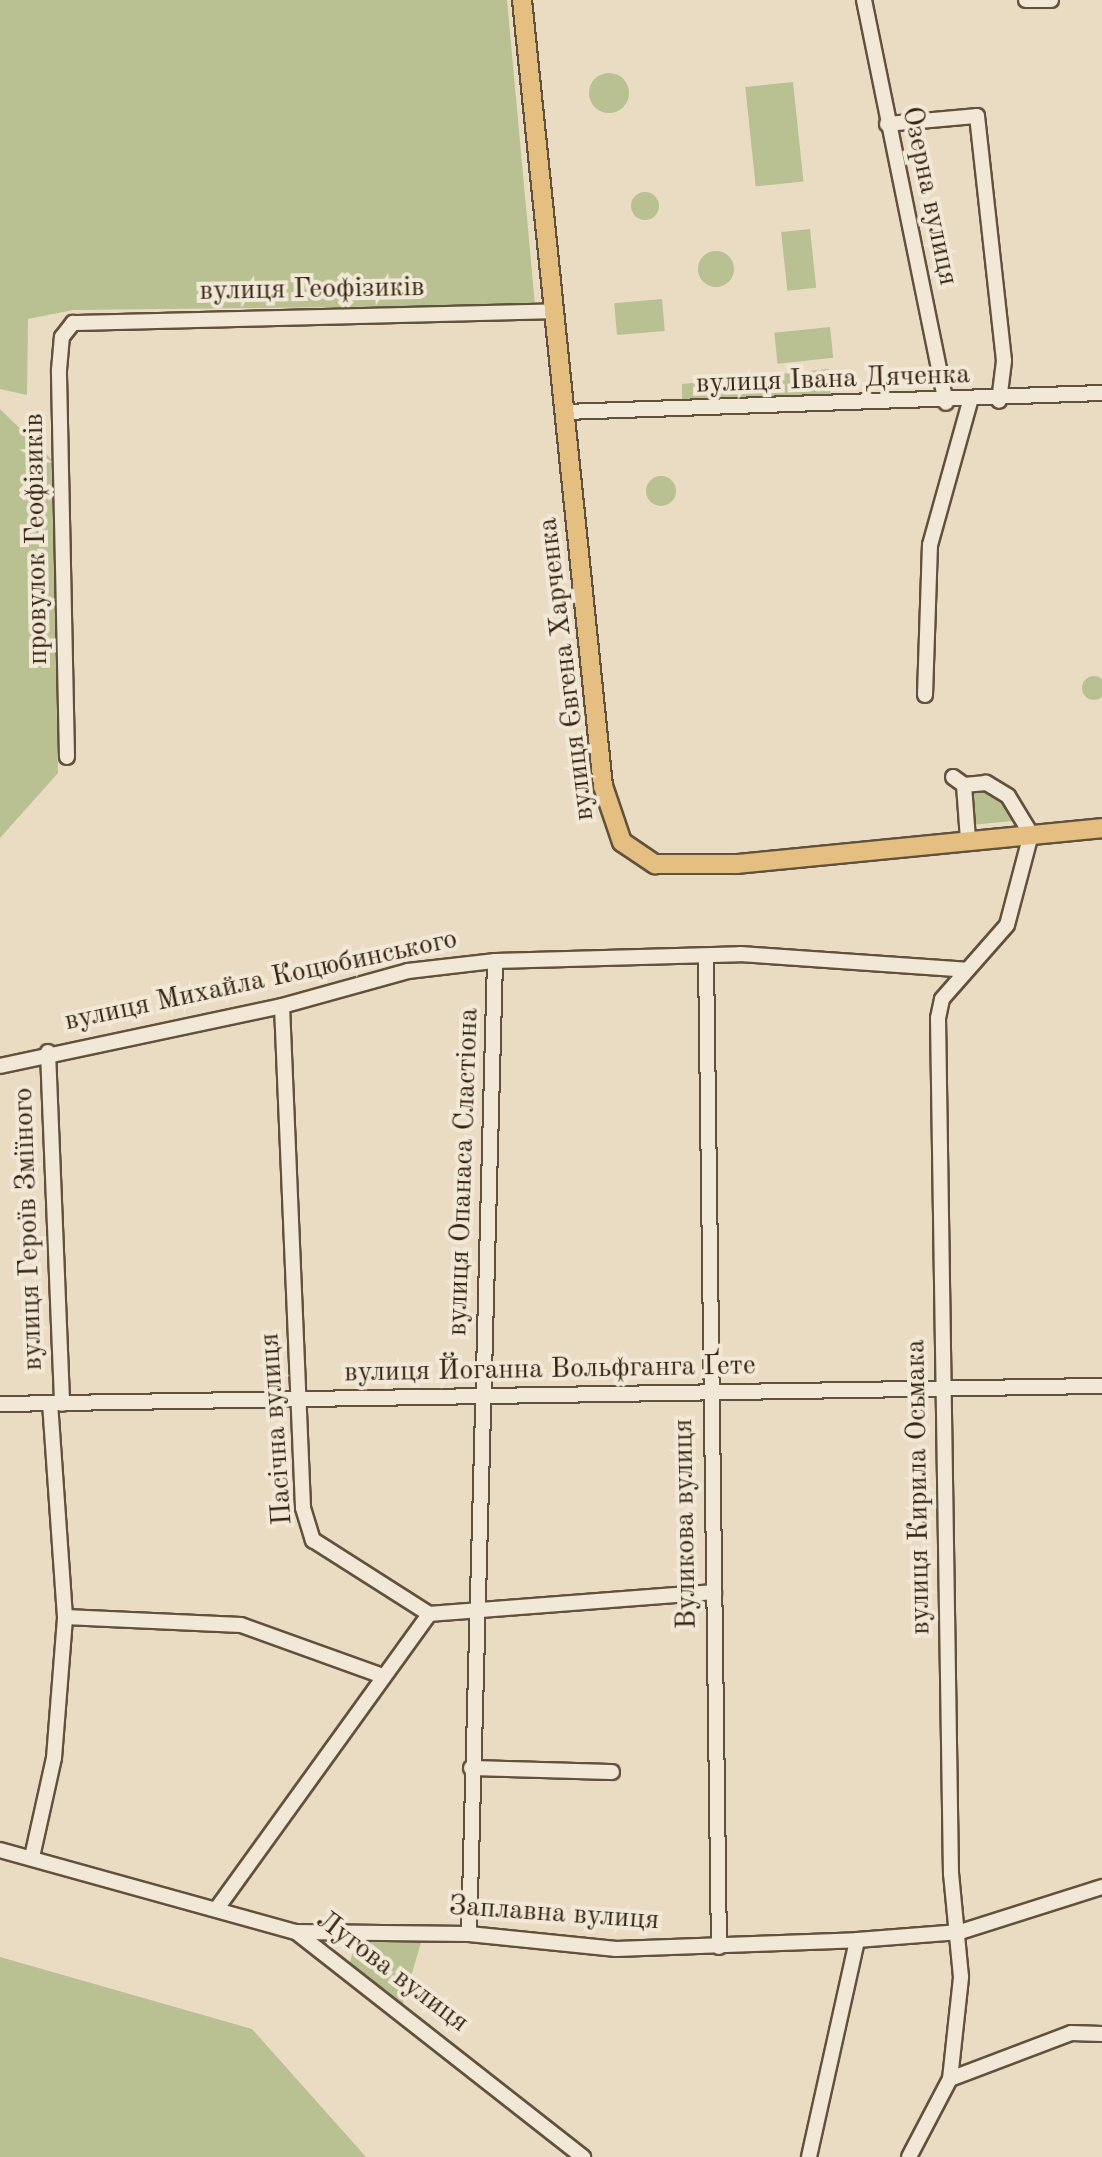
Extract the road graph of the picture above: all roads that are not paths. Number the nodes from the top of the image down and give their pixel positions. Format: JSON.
{"nodes":[{"id":1,"x":522,"y":0,"type":"edge"},
{"id":2,"x":864,"y":0,"type":"edge"},
{"id":3,"x":1026,"y":0,"type":"edge"},
{"id":4,"x":1051,"y":0,"type":"edge"},
{"id":5,"x":887,"y":124,"type":"junction"},
{"id":6,"x":552,"y":311,"type":"junction"},
{"id":7,"x":73,"y":323,"type":"joint"},
{"id":8,"x":1102,"y":393,"type":"edge"},
{"id":9,"x":999,"y":401,"type":"junction"},
{"id":10,"x":970,"y":402,"type":"junction"},
{"id":11,"x":946,"y":403,"type":"junction"},
{"id":12,"x":565,"y":412,"type":"junction"},
{"id":13,"x":925,"y":695,"type":"dead end"},
{"id":14,"x":67,"y":757,"type":"dead end"},
{"id":15,"x":1102,"y":828,"type":"edge"},
{"id":16,"x":1031,"y":834,"type":"junction"},
{"id":17,"x":968,"y":840,"type":"junction"},
{"id":18,"x":706,"y":957,"type":"junction"},
{"id":19,"x":495,"y":961,"type":"junction"},
{"id":20,"x":966,"y":970,"type":"junction"},
{"id":21,"x":282,"y":1006,"type":"junction"},
{"id":22,"x":48,"y":1052,"type":"junction"},
{"id":23,"x":0,"y":1066,"type":"edge"},
{"id":24,"x":1102,"y":1386,"type":"edge"},
{"id":25,"x":942,"y":1388,"type":"junction"},
{"id":26,"x":710,"y":1392,"type":"junction"},
{"id":27,"x":484,"y":1397,"type":"junction"},
{"id":28,"x":301,"y":1402,"type":"junction"},
{"id":29,"x":0,"y":1404,"type":"edge"},
{"id":30,"x":56,"y":1404,"type":"junction"},
{"id":31,"x":714,"y":1592,"type":"junction"},
{"id":32,"x":475,"y":1612,"type":"junction"},
{"id":33,"x":429,"y":1614,"type":"junction"},
{"id":34,"x":65,"y":1617,"type":"junction"},
{"id":35,"x":380,"y":1675,"type":"junction"},
{"id":36,"x":471,"y":1768,"type":"junction"},
{"id":37,"x":612,"y":1772,"type":"dead end"},
{"id":38,"x":0,"y":1850,"type":"edge"},
{"id":39,"x":32,"y":1857,"type":"junction"},
{"id":40,"x":1102,"y":1887,"type":"edge"},
{"id":41,"x":218,"y":1907,"type":"junction"},
{"id":42,"x":296,"y":1932,"type":"junction"},
{"id":43,"x":959,"y":1932,"type":"junction"},
{"id":44,"x":469,"y":1934,"type":"junction"},
{"id":45,"x":857,"y":1940,"type":"junction"},
{"id":46,"x":719,"y":1947,"type":"junction"},
{"id":47,"x":1102,"y":2034,"type":"edge"},
{"id":48,"x":950,"y":2079,"type":"junction"},
{"id":49,"x":583,"y":2157,"type":"edge"},
{"id":50,"x":809,"y":2157,"type":"edge"},
{"id":51,"x":909,"y":2157,"type":"edge"}],
"edges":[{"from":1,"to":6,"type":"main road","name":"вулиця Євгена Харченка"},
{"from":2,"to":5,"type":"street","name":"Озерна вулиця"},
{"from":3,"to":4,"type":"street"},
{"from":5,"to":9,"type":"street"},
{"from":5,"to":11,"type":"street","name":"Озерна вулиця"},
{"from":6,"to":7,"type":"street","name":"вулиця Геофізиків"},
{"from":6,"to":12,"type":"main road","name":"вулиця Євгена Харченка"},
{"from":7,"to":14,"type":"street","name":"провулок Геофізиків"},
{"from":8,"to":9,"type":"street","name":"вулиця Івана Дяченка"},
{"from":9,"to":10,"type":"street","name":"вулиця Івана Дяченка"},
{"from":10,"to":11,"type":"street","name":"вулиця Івана Дяченка"},
{"from":10,"to":13,"type":"street"},
{"from":11,"to":12,"type":"street","name":"вулиця Івана Дяченка"},
{"from":12,"to":17,"type":"main road","name":"вулиця Євгена Харченка"},
{"from":15,"to":16,"type":"main road","name":"вулиця Євгена Харченка"},
{"from":16,"to":17,"type":"main road","name":"вулиця Євгена Харченка"},
{"from":16,"to":17,"type":"street"},
{"from":16,"to":20,"type":"street","name":"вулиця Кирила Осьмака"},
{"from":18,"to":19,"type":"street","name":"вулиця Михайла Коцюбинського"},
{"from":18,"to":20,"type":"street","name":"вулиця Михайла Коцюбинського"},
{"from":18,"to":26,"type":"street","name":"Вуликова вулиця"},
{"from":19,"to":21,"type":"street","name":"вулиця Михайла Коцюбинського"},
{"from":19,"to":27,"type":"street","name":"вулиця Опанаса Сластіона"},
{"from":20,"to":25,"type":"street","name":"вулиця Кирила Осьмака"},
{"from":21,"to":22,"type":"street","name":"вулиця Михайла Коцюбинського"},
{"from":21,"to":28,"type":"street","name":"Пасічна вулиця"},
{"from":22,"to":23,"type":"street","name":"вулиця Михайла Коцюбинського"},
{"from":22,"to":30,"type":"street","name":"вулиця Героїв Зміїного"},
{"from":24,"to":25,"type":"street","name":"вулиця Йоганна Вольфганга Ґете"},
{"from":25,"to":26,"type":"street","name":"вулиця Йоганна Вольфганга Ґете"},
{"from":25,"to":43,"type":"street","name":"вулиця Кирила Осьмака"},
{"from":26,"to":27,"type":"street","name":"вулиця Йоганна Вольфганга Ґете"},
{"from":26,"to":31,"type":"street","name":"Вуликова вулиця"},
{"from":27,"to":28,"type":"street","name":"вулиця Йоганна Вольфганга Ґете"},
{"from":27,"to":32,"type":"street","name":"вулиця Опанаса Сластіона"},
{"from":28,"to":30,"type":"street","name":"вулиця Йоганна Вольфганга Ґете"},
{"from":28,"to":33,"type":"street","name":"Пасічна вулиця"},
{"from":29,"to":30,"type":"street","name":"вулиця Йоганна Вольфганга Ґете"},
{"from":30,"to":34,"type":"street","name":"вулиця Героїв Зміїного"},
{"from":31,"to":32,"type":"street"},
{"from":31,"to":46,"type":"street","name":"Вуликова вулиця"},
{"from":32,"to":33,"type":"street"},
{"from":32,"to":36,"type":"street","name":"вулиця Опанаса Сластіона"},
{"from":33,"to":35,"type":"street"},
{"from":34,"to":35,"type":"street"},
{"from":34,"to":39,"type":"street","name":"вулиця Героїв Зміїного"},
{"from":35,"to":41,"type":"street"},
{"from":36,"to":37,"type":"street"},
{"from":36,"to":44,"type":"street","name":"вулиця Опанаса Сластіона"},
{"from":38,"to":39,"type":"street","name":"Лугова вулиця"},
{"from":39,"to":41,"type":"street","name":"Лугова вулиця"},
{"from":40,"to":43,"type":"street","name":"Заплавна вулиця"},
{"from":41,"to":42,"type":"street","name":"Лугова вулиця"},
{"from":42,"to":44,"type":"street","name":"Заплавна вулиця"},
{"from":42,"to":49,"type":"street","name":"Лугова вулиця"},
{"from":43,"to":45,"type":"street","name":"Заплавна вулиця"},
{"from":43,"to":48,"type":"street","name":"вулиця Кирила Осьмака"},
{"from":44,"to":46,"type":"street","name":"Заплавна вулиця"},
{"from":45,"to":46,"type":"street","name":"Заплавна вулиця"},
{"from":45,"to":50,"type":"street"},
{"from":47,"to":48,"type":"street"},
{"from":48,"to":51,"type":"street","name":"вулиця Кирила Осьмака"}]}
